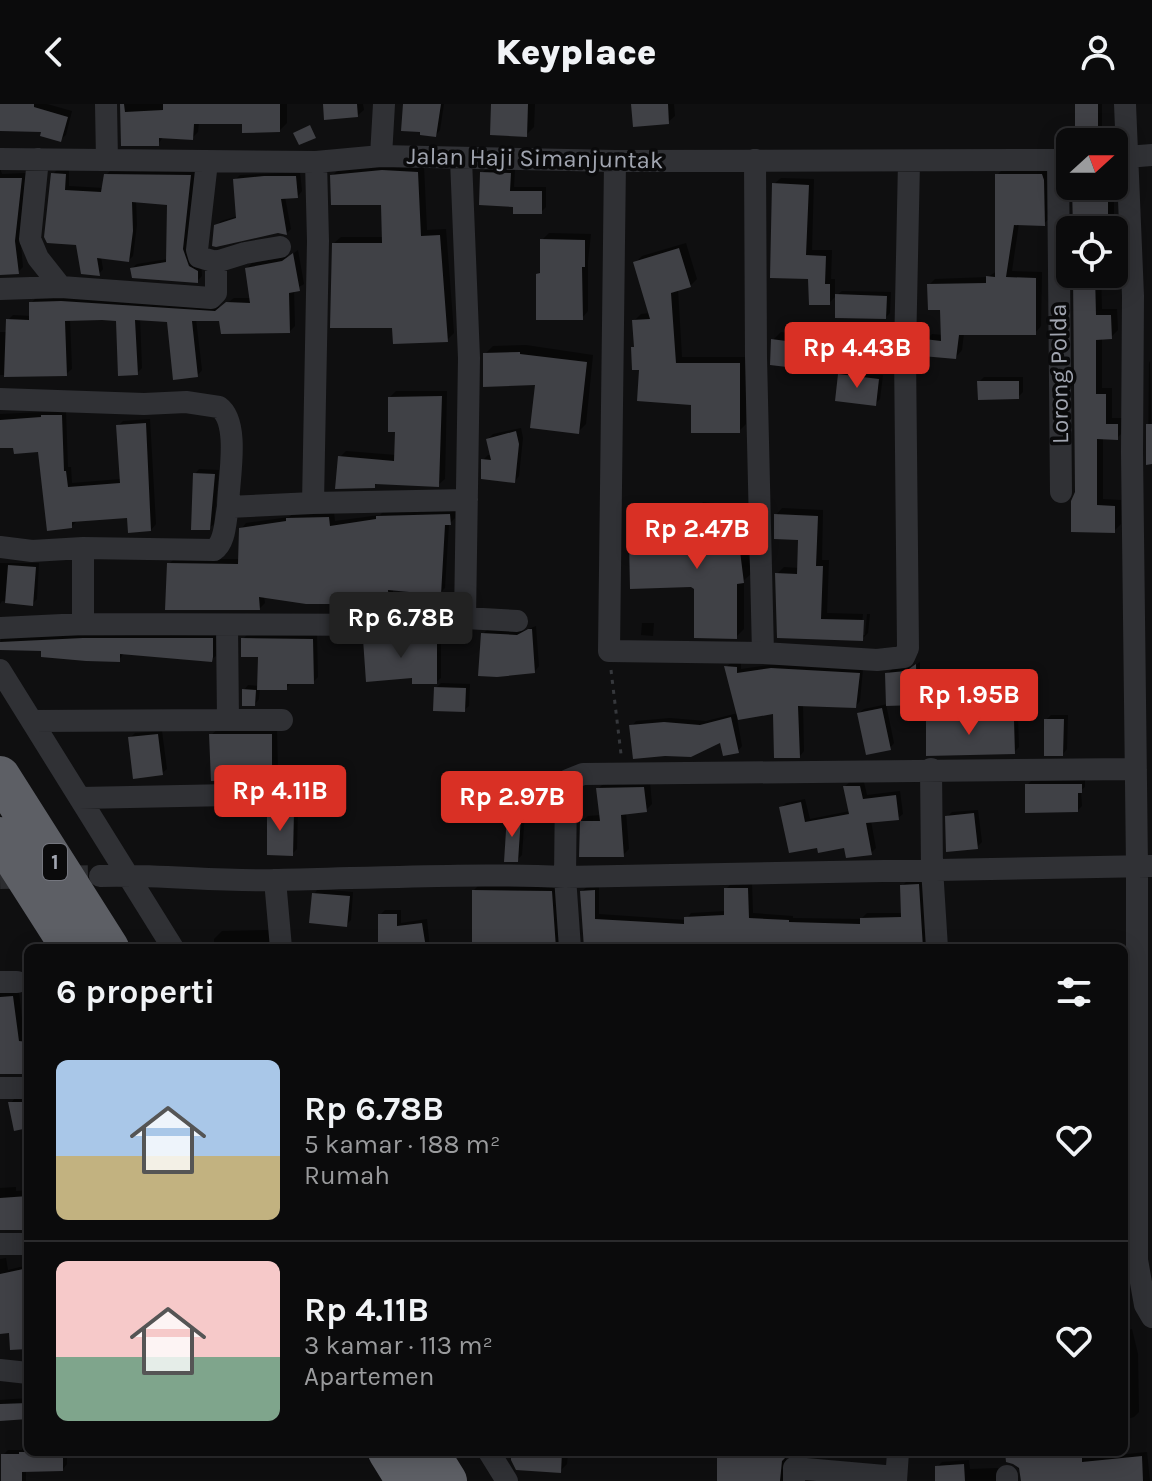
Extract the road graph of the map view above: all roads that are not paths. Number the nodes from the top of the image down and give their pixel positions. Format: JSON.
{"nodes":[{"id":1,"x":106,"y":104,"type":"edge"},
{"id":2,"x":384,"y":104,"type":"edge"},
{"id":3,"x":1125,"y":104,"type":"edge"},
{"id":4,"x":1123,"y":128,"type":"edge"},
{"id":5,"x":1152,"y":155,"type":"edge"},
{"id":6,"x":381,"y":156,"type":"junction"},
{"id":7,"x":1128,"y":157,"type":"edge"},
{"id":8,"x":0,"y":159,"type":"edge"},
{"id":9,"x":38,"y":159,"type":"junction"},
{"id":10,"x":461,"y":159,"type":"junction"},
{"id":11,"x":107,"y":160,"type":"junction"},
{"id":12,"x":755,"y":160,"type":"junction"},
{"id":13,"x":1056,"y":160,"type":"edge"},
{"id":14,"x":615,"y":161,"type":"junction"},
{"id":15,"x":207,"y":162,"type":"junction"},
{"id":16,"x":316,"y":162,"type":"junction"},
{"id":17,"x":909,"y":162,"type":"junction"},
{"id":18,"x":1064,"y":200,"type":"edge"},
{"id":19,"x":1124,"y":200,"type":"edge"},
{"id":20,"x":280,"y":247,"type":"dead end"},
{"id":21,"x":216,"y":262,"type":"junction"},
{"id":22,"x":61,"y":287,"type":"junction"},
{"id":23,"x":0,"y":289,"type":"edge"},
{"id":24,"x":0,"y":399,"type":"edge"},
{"id":25,"x":1061,"y":492,"type":"dead end"},
{"id":26,"x":467,"y":500,"type":"junction"},
{"id":27,"x":313,"y":503,"type":"junction"},
{"id":28,"x":228,"y":507,"type":"junction"},
{"id":29,"x":0,"y":547,"type":"edge"},
{"id":30,"x":83,"y":548,"type":"junction"},
{"id":31,"x":465,"y":618,"type":"junction"},
{"id":32,"x":517,"y":621,"type":"dead end"},
{"id":33,"x":83,"y":624,"type":"junction"},
{"id":34,"x":227,"y":625,"type":"junction"},
{"id":35,"x":0,"y":628,"type":"edge"},
{"id":36,"x":763,"y":653,"type":"junction"},
{"id":37,"x":0,"y":670,"type":"edge"},
{"id":38,"x":228,"y":720,"type":"junction"},
{"id":39,"x":282,"y":720,"type":"dead end"},
{"id":40,"x":32,"y":721,"type":"junction"},
{"id":41,"x":931,"y":769,"type":"junction"},
{"id":42,"x":1136,"y":769,"type":"junction"},
{"id":43,"x":0,"y":776,"type":"edge"},
{"id":44,"x":284,"y":794,"type":"dead end"},
{"id":45,"x":80,"y":798,"type":"junction"},
{"id":46,"x":0,"y":837,"type":"edge"},
{"id":47,"x":1145,"y":866,"type":"edge"},
{"id":48,"x":932,"y":868,"type":"junction"},
{"id":49,"x":126,"y":875,"type":"junction"},
{"id":50,"x":100,"y":876,"type":"tunnel mouth"},
{"id":51,"x":565,"y":877,"type":"junction"},
{"id":52,"x":275,"y":880,"type":"junction"},
{"id":53,"x":68,"y":944,"type":"edge"},
{"id":54,"x":106,"y":944,"type":"edge"},
{"id":55,"x":170,"y":944,"type":"edge"},
{"id":56,"x":281,"y":944,"type":"edge"},
{"id":57,"x":570,"y":944,"type":"edge"},
{"id":58,"x":937,"y":944,"type":"edge"},
{"id":59,"x":0,"y":1088,"type":"edge"},
{"id":60,"x":24,"y":1088,"type":"edge"},
{"id":61,"x":0,"y":1244,"type":"edge"},
{"id":62,"x":24,"y":1244,"type":"edge"},
{"id":63,"x":1131,"y":1257,"type":"edge"},
{"id":64,"x":1152,"y":1317,"type":"edge"},
{"id":65,"x":0,"y":1370,"type":"edge"},
{"id":66,"x":24,"y":1373,"type":"edge"},
{"id":67,"x":390,"y":1456,"type":"edge"},
{"id":68,"x":431,"y":1456,"type":"edge"},
{"id":69,"x":491,"y":1456,"type":"edge"},
{"id":70,"x":898,"y":1456,"type":"edge"},
{"id":71,"x":896,"y":1479,"type":"edge"},
{"id":72,"x":406,"y":1481,"type":"edge"},
{"id":73,"x":447,"y":1481,"type":"edge"},
{"id":74,"x":507,"y":1481,"type":"edge"},
{"id":75,"x":794,"y":1481,"type":"edge"}],
"edges":[{"from":1,"to":11,"type":"street"},
{"from":2,"to":6,"type":"street"},
{"from":3,"to":4,"type":"street"},
{"from":5,"to":7,"type":"street"},
{"from":6,"to":10,"type":"street","name":"Jalan Haji Simanjuntak"},
{"from":6,"to":16,"type":"street","name":"Jalan Haji Simanjuntak"},
{"from":8,"to":9,"type":"street","name":"Jalan Haji Simanjuntak"},
{"from":9,"to":11,"type":"street","name":"Jalan Haji Simanjuntak"},
{"from":9,"to":22,"type":"street"},
{"from":10,"to":14,"type":"street","name":"Jalan Haji Simanjuntak"},
{"from":10,"to":26,"type":"street"},
{"from":11,"to":15,"type":"street","name":"Jalan Haji Simanjuntak"},
{"from":12,"to":14,"type":"street","name":"Jalan Haji Simanjuntak"},
{"from":12,"to":17,"type":"street","name":"Jalan Haji Simanjuntak"},
{"from":12,"to":36,"type":"street"},
{"from":13,"to":17,"type":"street","name":"Jalan Haji Simanjuntak"},
{"from":14,"to":36,"type":"street"},
{"from":15,"to":16,"type":"street","name":"Jalan Haji Simanjuntak"},
{"from":15,"to":21,"type":"street"},
{"from":16,"to":27,"type":"street"},
{"from":17,"to":36,"type":"street"},
{"from":18,"to":25,"type":"street","name":"Lorong Polda"},
{"from":19,"to":42,"type":"street"},
{"from":20,"to":21,"type":"street"},
{"from":21,"to":22,"type":"street"},
{"from":22,"to":23,"type":"street"},
{"from":24,"to":28,"type":"street"},
{"from":26,"to":27,"type":"street"},
{"from":26,"to":31,"type":"street"},
{"from":27,"to":28,"type":"street"},
{"from":28,"to":30,"type":"street"},
{"from":29,"to":30,"type":"street"},
{"from":30,"to":33,"type":"street"},
{"from":31,"to":32,"type":"street"},
{"from":31,"to":34,"type":"street"},
{"from":33,"to":34,"type":"street"},
{"from":33,"to":35,"type":"street"},
{"from":34,"to":38,"type":"street"},
{"from":37,"to":40,"type":"street"},
{"from":38,"to":39,"type":"street"},
{"from":38,"to":40,"type":"street"},
{"from":40,"to":45,"type":"street"},
{"from":41,"to":42,"type":"street"},
{"from":41,"to":48,"type":"street"},
{"from":41,"to":51,"type":"street"},
{"from":42,"to":47,"type":"street"},
{"from":43,"to":54,"type":"highway","number":"1"},
{"from":44,"to":45,"type":"street"},
{"from":45,"to":49,"type":"street"},
{"from":46,"to":53,"type":"highway","number":"1"},
{"from":47,"to":48,"type":"street"},
{"from":47,"to":63,"type":"street"},
{"from":48,"to":51,"type":"street"},
{"from":48,"to":58,"type":"street"},
{"from":49,"to":50,"type":"street"},
{"from":49,"to":52,"type":"street"},
{"from":49,"to":55,"type":"street"},
{"from":51,"to":52,"type":"street"},
{"from":51,"to":57,"type":"street"},
{"from":52,"to":56,"type":"street"},
{"from":59,"to":60,"type":"street"},
{"from":61,"to":62,"type":"street"},
{"from":63,"to":64,"type":"street"},
{"from":65,"to":66,"type":"street"},
{"from":67,"to":72,"type":"highway"},
{"from":68,"to":73,"type":"highway"},
{"from":69,"to":74,"type":"street"},
{"from":70,"to":71,"type":"street"},
{"from":71,"to":75,"type":"street"}]}
